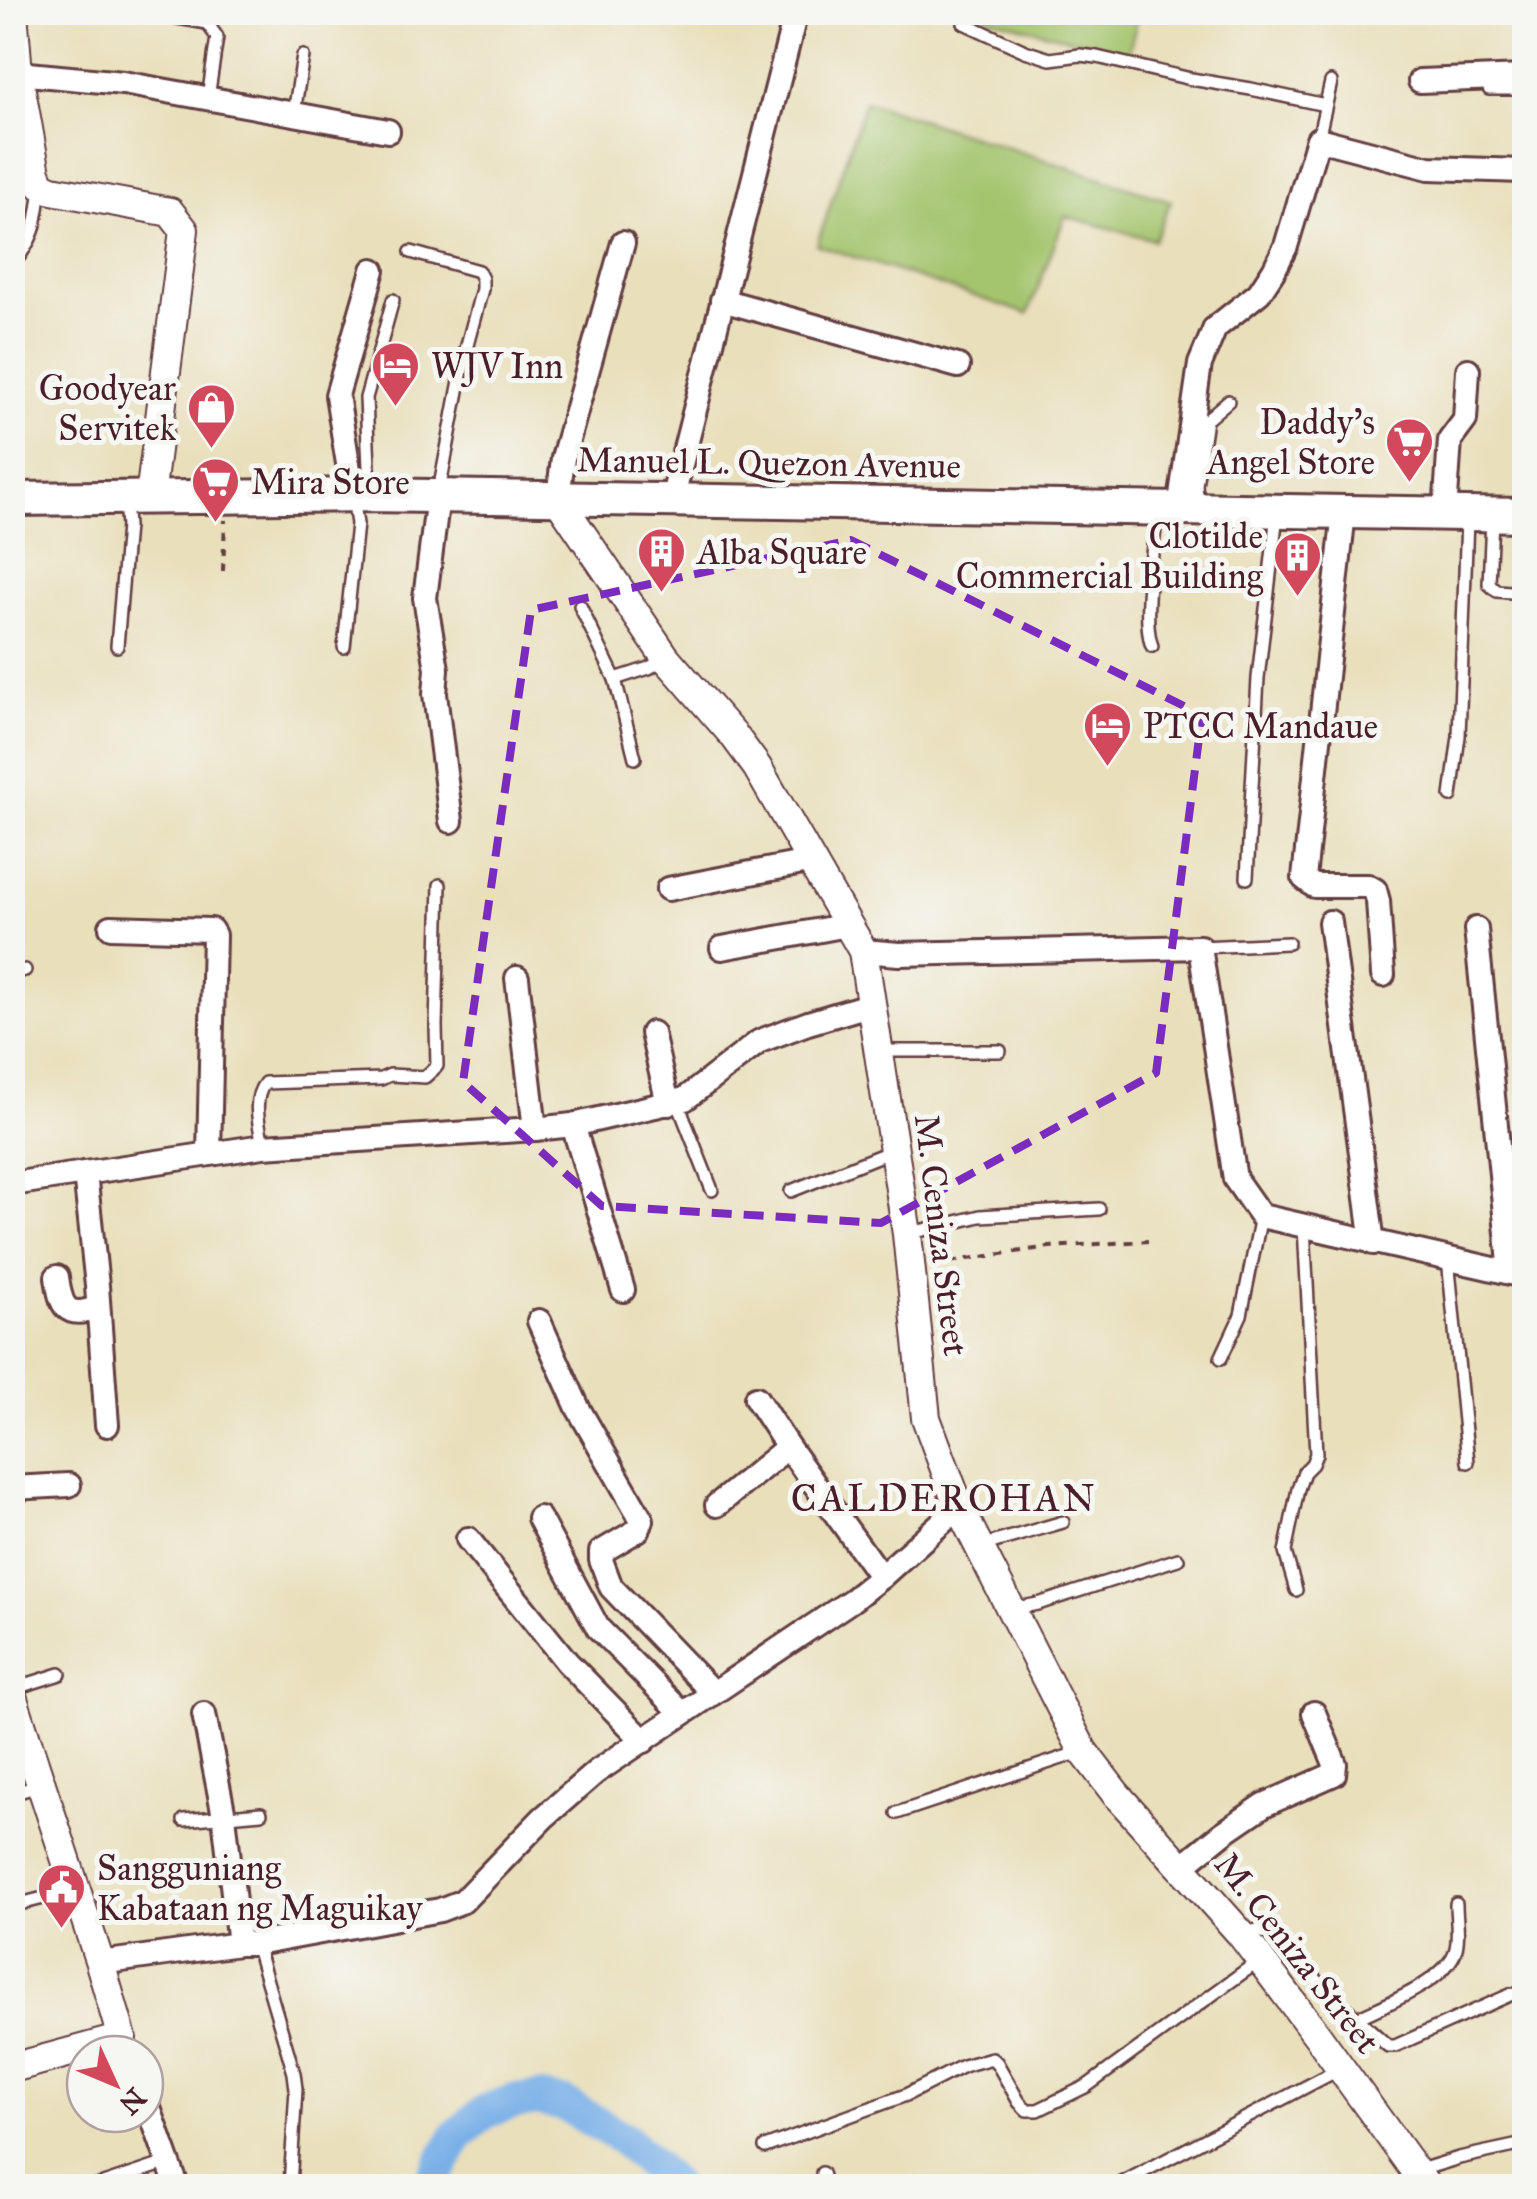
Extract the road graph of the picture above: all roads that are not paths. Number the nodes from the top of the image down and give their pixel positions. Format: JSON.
{"nodes":[{"id":1,"x":13,"y":12,"type":"edge"},
{"id":2,"x":796,"y":12,"type":"edge"},
{"id":3,"x":166,"y":16,"type":"dead end"},
{"id":4,"x":964,"y":23,"type":"dead end"},
{"id":5,"x":303,"y":56,"type":"dead end"},
{"id":6,"x":18,"y":72,"type":"junction"},
{"id":7,"x":1524,"y":77,"type":"edge"},
{"id":8,"x":1420,"y":81,"type":"dead end"},
{"id":9,"x":1331,"y":82,"type":"dead end"},
{"id":10,"x":1466,"y":89,"type":"dead end"},
{"id":11,"x":1524,"y":89,"type":"edge"},
{"id":12,"x":208,"y":98,"type":"junction"},
{"id":13,"x":1324,"y":105,"type":"junction"},
{"id":14,"x":294,"y":113,"type":"junction"},
{"id":15,"x":388,"y":131,"type":"dead end"},
{"id":16,"x":1318,"y":139,"type":"junction"},
{"id":17,"x":1524,"y":171,"type":"edge"},
{"id":18,"x":41,"y":184,"type":"junction"},
{"id":19,"x":623,"y":243,"type":"dead end"},
{"id":20,"x":411,"y":252,"type":"dead end"},
{"id":21,"x":12,"y":266,"type":"edge"},
{"id":22,"x":373,"y":270,"type":"dead end"},
{"id":23,"x":393,"y":300,"type":"dead end"},
{"id":24,"x":722,"y":300,"type":"junction"},
{"id":25,"x":958,"y":366,"type":"dead end"},
{"id":26,"x":1468,"y":370,"type":"dead end"},
{"id":27,"x":1228,"y":401,"type":"dead end"},
{"id":28,"x":362,"y":495,"type":"junction"},
{"id":29,"x":438,"y":496,"type":"junction"},
{"id":30,"x":137,"y":498,"type":"junction"},
{"id":31,"x":12,"y":499,"type":"edge"},
{"id":32,"x":558,"y":499,"type":"junction"},
{"id":33,"x":672,"y":500,"type":"junction"},
{"id":34,"x":1178,"y":509,"type":"junction"},
{"id":35,"x":1278,"y":510,"type":"junction"},
{"id":36,"x":1344,"y":512,"type":"junction"},
{"id":37,"x":1482,"y":514,"type":"edge"},
{"id":38,"x":1490,"y":556,"type":"junction"},
{"id":39,"x":1506,"y":557,"type":"dead end"},
{"id":40,"x":1524,"y":593,"type":"edge"},
{"id":41,"x":580,"y":606,"type":"dead end"},
{"id":42,"x":118,"y":646,"type":"dead end"},
{"id":43,"x":1152,"y":646,"type":"dead end"},
{"id":44,"x":344,"y":647,"type":"dead end"},
{"id":45,"x":666,"y":658,"type":"junction"},
{"id":46,"x":615,"y":679,"type":"junction"},
{"id":47,"x":635,"y":758,"type":"dead end"},
{"id":48,"x":1451,"y":796,"type":"dead end"},
{"id":49,"x":451,"y":821,"type":"dead end"},
{"id":50,"x":812,"y":861,"type":"junction"},
{"id":51,"x":1247,"y":878,"type":"dead end"},
{"id":52,"x":440,"y":885,"type":"dead end"},
{"id":53,"x":668,"y":889,"type":"dead end"},
{"id":54,"x":1330,"y":922,"type":"dead end"},
{"id":55,"x":848,"y":925,"type":"junction"},
{"id":56,"x":111,"y":927,"type":"dead end"},
{"id":57,"x":1476,"y":929,"type":"dead end"},
{"id":58,"x":1288,"y":943,"type":"dead end"},
{"id":59,"x":1200,"y":947,"type":"junction"},
{"id":60,"x":722,"y":948,"type":"dead end"},
{"id":61,"x":863,"y":951,"type":"junction"},
{"id":62,"x":1383,"y":974,"type":"dead end"},
{"id":63,"x":517,"y":978,"type":"dead end"},
{"id":64,"x":872,"y":1004,"type":"junction"},
{"id":65,"x":652,"y":1033,"type":"dead end"},
{"id":66,"x":1000,"y":1051,"type":"dead end"},
{"id":67,"x":879,"y":1052,"type":"junction"},
{"id":68,"x":673,"y":1102,"type":"junction"},
{"id":69,"x":573,"y":1125,"type":"junction"},
{"id":70,"x":536,"y":1130,"type":"junction"},
{"id":71,"x":263,"y":1146,"type":"junction"},
{"id":72,"x":894,"y":1150,"type":"junction"},
{"id":73,"x":209,"y":1154,"type":"junction"},
{"id":74,"x":84,"y":1173,"type":"junction"},
{"id":75,"x":12,"y":1184,"type":"edge"},
{"id":76,"x":712,"y":1190,"type":"dead end"},
{"id":77,"x":791,"y":1191,"type":"dead end"},
{"id":78,"x":1099,"y":1208,"type":"dead end"},
{"id":79,"x":1261,"y":1216,"type":"junction"},
{"id":80,"x":1304,"y":1226,"type":"junction"},
{"id":81,"x":907,"y":1234,"type":"junction"},
{"id":82,"x":1373,"y":1243,"type":"junction"},
{"id":83,"x":1448,"y":1259,"type":"junction"},
{"id":84,"x":1518,"y":1274,"type":"edge"},
{"id":85,"x":56,"y":1277,"type":"dead end"},
{"id":86,"x":623,"y":1290,"type":"dead end"},
{"id":87,"x":98,"y":1308,"type":"junction"},
{"id":88,"x":539,"y":1321,"type":"dead end"},
{"id":89,"x":1221,"y":1358,"type":"dead end"},
{"id":90,"x":756,"y":1398,"type":"dead end"},
{"id":91,"x":107,"y":1425,"type":"dead end"},
{"id":92,"x":788,"y":1447,"type":"junction"},
{"id":93,"x":1468,"y":1462,"type":"dead end"},
{"id":94,"x":70,"y":1484,"type":"dead end"},
{"id":95,"x":12,"y":1488,"type":"edge"},
{"id":96,"x":717,"y":1505,"type":"dead end"},
{"id":97,"x":959,"y":1507,"type":"junction"},
{"id":98,"x":539,"y":1518,"type":"dead end"},
{"id":99,"x":1063,"y":1522,"type":"dead end"},
{"id":100,"x":468,"y":1539,"type":"dead end"},
{"id":101,"x":980,"y":1546,"type":"junction"},
{"id":102,"x":1178,"y":1559,"type":"dead end"},
{"id":103,"x":880,"y":1577,"type":"junction"},
{"id":104,"x":1296,"y":1590,"type":"dead end"},
{"id":105,"x":1011,"y":1609,"type":"junction"},
{"id":106,"x":60,"y":1674,"type":"dead end"},
{"id":107,"x":12,"y":1692,"type":"edge"},
{"id":108,"x":712,"y":1692,"type":"junction"},
{"id":109,"x":1314,"y":1712,"type":"dead end"},
{"id":110,"x":682,"y":1713,"type":"junction"},
{"id":111,"x":204,"y":1714,"type":"dead end"},
{"id":112,"x":644,"y":1741,"type":"junction"},
{"id":113,"x":1083,"y":1751,"type":"junction"},
{"id":114,"x":41,"y":1785,"type":"junction"},
{"id":115,"x":12,"y":1794,"type":"edge"},
{"id":116,"x":262,"y":1813,"type":"dead end"},
{"id":117,"x":898,"y":1813,"type":"dead end"},
{"id":118,"x":224,"y":1816,"type":"junction"},
{"id":119,"x":184,"y":1820,"type":"dead end"},
{"id":120,"x":1181,"y":1867,"type":"junction"},
{"id":121,"x":75,"y":1890,"type":"junction"},
{"id":122,"x":1456,"y":1904,"type":"dead end"},
{"id":123,"x":12,"y":1906,"type":"edge"},
{"id":124,"x":1240,"y":1934,"type":"junction"},
{"id":125,"x":248,"y":1944,"type":"junction"},
{"id":126,"x":1260,"y":1960,"type":"junction"},
{"id":127,"x":100,"y":1963,"type":"junction"},
{"id":128,"x":1524,"y":1997,"type":"edge"},
{"id":129,"x":1357,"y":2018,"type":"junction"},
{"id":130,"x":121,"y":2034,"type":"edge"},
{"id":131,"x":65,"y":2058,"type":"edge"},
{"id":132,"x":12,"y":2068,"type":"edge"},
{"id":133,"x":1342,"y":2068,"type":"junction"},
{"id":134,"x":159,"y":2134,"type":"edge"},
{"id":135,"x":1524,"y":2144,"type":"edge"},
{"id":136,"x":765,"y":2147,"type":"dead end"},
{"id":137,"x":169,"y":2162,"type":"junction"},
{"id":138,"x":822,"y":2173,"type":"dead end"},
{"id":139,"x":1421,"y":2179,"type":"edge"},
{"id":140,"x":97,"y":2186,"type":"edge"},
{"id":141,"x":177,"y":2186,"type":"edge"},
{"id":142,"x":290,"y":2186,"type":"edge"},
{"id":143,"x":826,"y":2186,"type":"edge"},
{"id":144,"x":1116,"y":2186,"type":"edge"}],
"edges":[{"from":1,"to":6,"type":"street"},
{"from":2,"to":24,"type":"street"},
{"from":3,"to":12,"type":"lane"},
{"from":4,"to":13,"type":"lane"},
{"from":5,"to":14,"type":"lane"},
{"from":6,"to":12,"type":"street"},
{"from":6,"to":18,"type":"street"},
{"from":7,"to":8,"type":"street"},
{"from":9,"to":13,"type":"lane"},
{"from":10,"to":11,"type":"lane"},
{"from":12,"to":14,"type":"street"},
{"from":13,"to":16,"type":"lane"},
{"from":14,"to":15,"type":"street"},
{"from":16,"to":17,"type":"street"},
{"from":16,"to":34,"type":"street"},
{"from":18,"to":21,"type":"lane"},
{"from":18,"to":30,"type":"street"},
{"from":19,"to":32,"type":"street"},
{"from":20,"to":29,"type":"lane"},
{"from":22,"to":28,"type":"street"},
{"from":23,"to":28,"type":"lane"},
{"from":24,"to":25,"type":"street"},
{"from":24,"to":33,"type":"street"},
{"from":26,"to":37,"type":"street"},
{"from":27,"to":34,"type":"lane"},
{"from":28,"to":29,"type":"main road","name":"Manuel L. Quezon Avenue"},
{"from":28,"to":30,"type":"main road","name":"Manuel L. Quezon Avenue"},
{"from":28,"to":44,"type":"lane"},
{"from":29,"to":32,"type":"main road","name":"Manuel L. Quezon Avenue"},
{"from":29,"to":49,"type":"street"},
{"from":30,"to":31,"type":"main road","name":"Manuel L. Quezon Avenue"},
{"from":30,"to":42,"type":"lane"},
{"from":32,"to":33,"type":"main road","name":"Manuel L. Quezon Avenue"},
{"from":32,"to":45,"type":"street","name":"M. Ceniza Street"},
{"from":33,"to":34,"type":"main road","name":"Manuel L. Quezon Avenue"},
{"from":34,"to":35,"type":"main road","name":"Manuel L. Quezon Avenue"},
{"from":34,"to":43,"type":"lane"},
{"from":35,"to":36,"type":"main road","name":"Manuel L. Quezon Avenue"},
{"from":35,"to":51,"type":"lane"},
{"from":36,"to":37,"type":"main road","name":"Manuel L. Quezon Avenue"},
{"from":36,"to":62,"type":"street"},
{"from":37,"to":38,"type":"lane"},
{"from":37,"to":48,"type":"lane"},
{"from":38,"to":39,"type":"lane"},
{"from":38,"to":40,"type":"lane"},
{"from":41,"to":46,"type":"lane"},
{"from":45,"to":46,"type":"lane"},
{"from":45,"to":50,"type":"street","name":"M. Ceniza Street"},
{"from":46,"to":47,"type":"lane"},
{"from":50,"to":53,"type":"street"},
{"from":50,"to":55,"type":"street","name":"M. Ceniza Street"},
{"from":52,"to":71,"type":"lane"},
{"from":54,"to":82,"type":"street"},
{"from":55,"to":60,"type":"street"},
{"from":55,"to":61,"type":"street","name":"M. Ceniza Street"},
{"from":56,"to":73,"type":"street"},
{"from":57,"to":84,"type":"street"},
{"from":58,"to":59,"type":"lane"},
{"from":59,"to":61,"type":"street"},
{"from":59,"to":79,"type":"street"},
{"from":61,"to":64,"type":"street","name":"M. Ceniza Street"},
{"from":63,"to":70,"type":"street"},
{"from":64,"to":67,"type":"street","name":"M. Ceniza Street"},
{"from":64,"to":68,"type":"street"},
{"from":65,"to":68,"type":"street"},
{"from":66,"to":67,"type":"lane"},
{"from":67,"to":72,"type":"street","name":"M. Ceniza Street"},
{"from":68,"to":69,"type":"street"},
{"from":68,"to":76,"type":"lane"},
{"from":69,"to":70,"type":"street"},
{"from":69,"to":86,"type":"street"},
{"from":70,"to":71,"type":"street"},
{"from":71,"to":73,"type":"street"},
{"from":72,"to":77,"type":"lane"},
{"from":72,"to":81,"type":"street","name":"M. Ceniza Street"},
{"from":73,"to":74,"type":"street"},
{"from":74,"to":75,"type":"street"},
{"from":74,"to":87,"type":"street"},
{"from":78,"to":81,"type":"lane"},
{"from":79,"to":80,"type":"street"},
{"from":79,"to":89,"type":"lane"},
{"from":80,"to":82,"type":"street"},
{"from":80,"to":104,"type":"lane"},
{"from":81,"to":97,"type":"street","name":"M. Ceniza Street"},
{"from":82,"to":83,"type":"street"},
{"from":83,"to":84,"type":"street"},
{"from":83,"to":93,"type":"lane"},
{"from":85,"to":87,"type":"street"},
{"from":87,"to":91,"type":"street"},
{"from":88,"to":108,"type":"street"},
{"from":90,"to":92,"type":"street"},
{"from":92,"to":96,"type":"street"},
{"from":92,"to":103,"type":"street"},
{"from":94,"to":95,"type":"street"},
{"from":97,"to":101,"type":"street","name":"M. Ceniza Street"},
{"from":97,"to":103,"type":"street"},
{"from":98,"to":110,"type":"street"},
{"from":99,"to":101,"type":"lane"},
{"from":100,"to":112,"type":"street"},
{"from":101,"to":105,"type":"street","name":"M. Ceniza Street"},
{"from":102,"to":105,"type":"lane"},
{"from":103,"to":108,"type":"street"},
{"from":105,"to":113,"type":"street","name":"M. Ceniza Street"},
{"from":106,"to":107,"type":"lane"},
{"from":107,"to":114,"type":"street"},
{"from":108,"to":110,"type":"street"},
{"from":109,"to":120,"type":"street"},
{"from":110,"to":112,"type":"street"},
{"from":111,"to":118,"type":"street"},
{"from":112,"to":125,"type":"street"},
{"from":113,"to":117,"type":"lane"},
{"from":113,"to":120,"type":"street","name":"M. Ceniza Street"},
{"from":114,"to":115,"type":"lane"},
{"from":114,"to":121,"type":"street"},
{"from":116,"to":118,"type":"lane"},
{"from":118,"to":119,"type":"lane"},
{"from":118,"to":125,"type":"street"},
{"from":120,"to":124,"type":"street","name":"M. Ceniza Street"},
{"from":121,"to":123,"type":"lane"},
{"from":121,"to":127,"type":"street"},
{"from":122,"to":129,"type":"lane"},
{"from":124,"to":126,"type":"street","name":"M. Ceniza Street"},
{"from":124,"to":129,"type":"lane"},
{"from":125,"to":127,"type":"street"},
{"from":125,"to":142,"type":"lane"},
{"from":126,"to":133,"type":"street","name":"M. Ceniza Street"},
{"from":126,"to":136,"type":"lane"},
{"from":127,"to":130,"type":"street"},
{"from":128,"to":129,"type":"lane"},
{"from":131,"to":132,"type":"street"},
{"from":133,"to":139,"type":"street","name":"M. Ceniza Street"},
{"from":133,"to":144,"type":"lane"},
{"from":134,"to":137,"type":"street"},
{"from":135,"to":139,"type":"lane"},
{"from":137,"to":140,"type":"lane"},
{"from":137,"to":141,"type":"street"},
{"from":138,"to":143,"type":"lane"}]}
